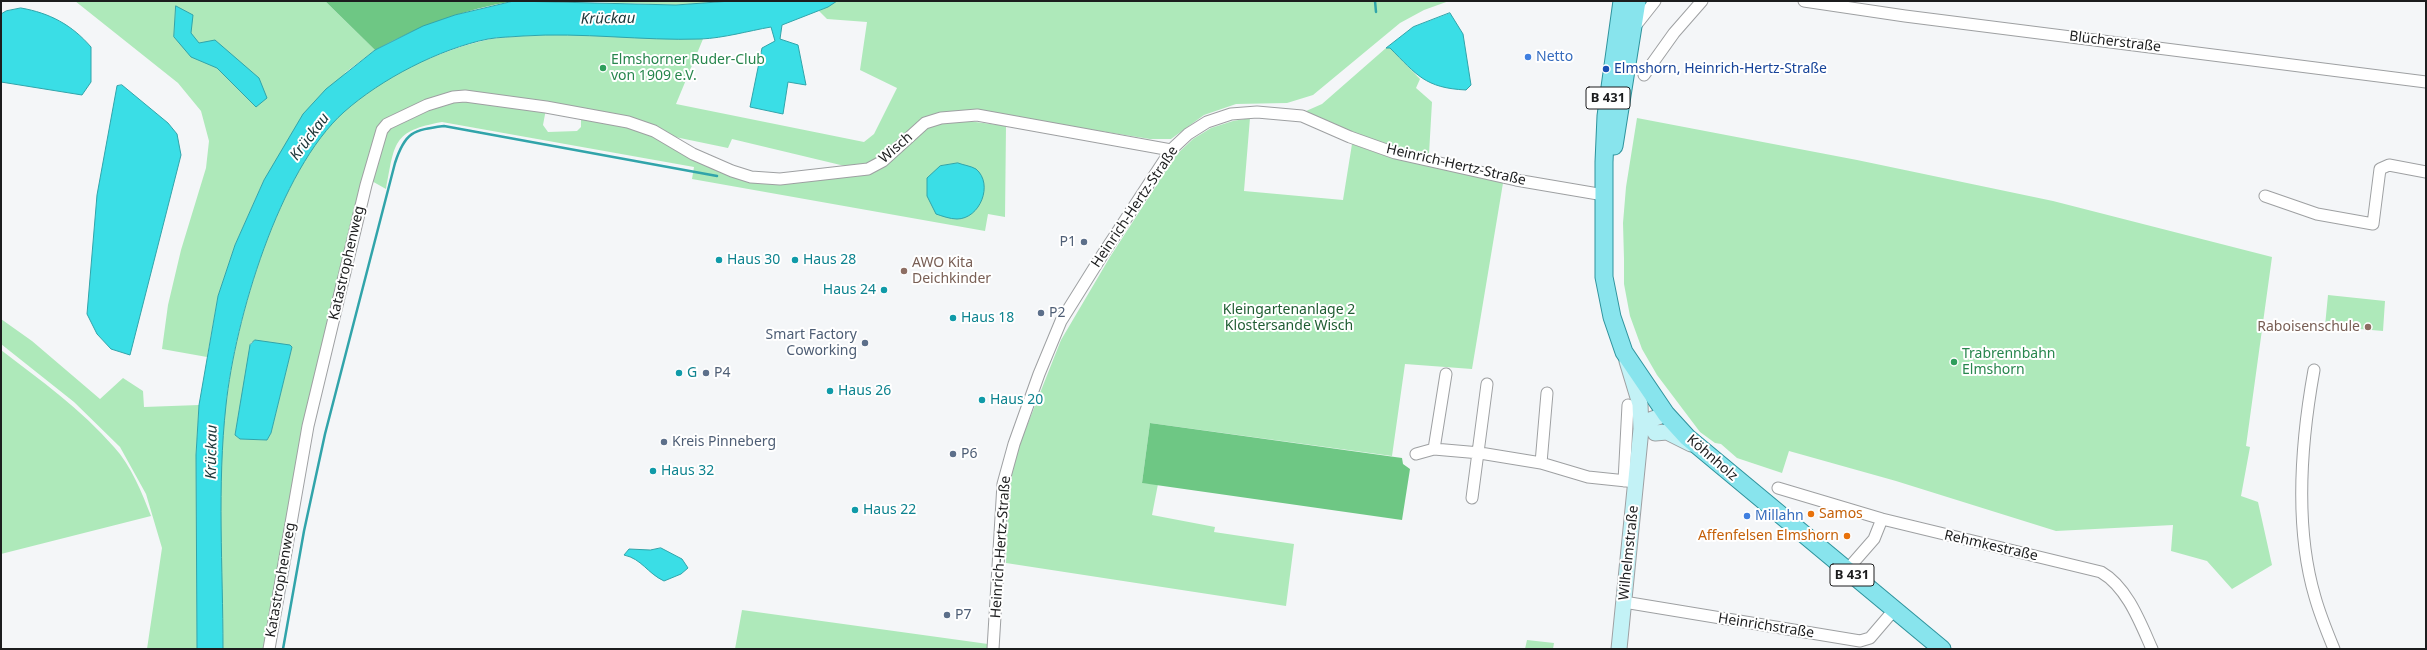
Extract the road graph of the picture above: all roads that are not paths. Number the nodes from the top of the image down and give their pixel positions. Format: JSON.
{"nodes":[{"id":1,"x":1622,"y":1,"type":"edge"},
{"id":2,"x":1637,"y":1,"type":"edge"},
{"id":3,"x":1655,"y":1,"type":"edge"},
{"id":4,"x":1702,"y":1,"type":"edge"},
{"id":5,"x":1804,"y":1,"type":"edge"},
{"id":6,"x":1632,"y":30,"type":"junction"},
{"id":7,"x":1644,"y":76,"type":"dead end"},
{"id":8,"x":2426,"y":82,"type":"edge"},
{"id":9,"x":628,"y":122,"type":"joint"},
{"id":10,"x":1171,"y":150,"type":"junction"},
{"id":11,"x":2426,"y":172,"type":"edge"},
{"id":12,"x":1604,"y":195,"type":"junction"},
{"id":13,"x":2265,"y":196,"type":"dead end"},
{"id":14,"x":1624,"y":352,"type":"junction"},
{"id":15,"x":2314,"y":370,"type":"dead end"},
{"id":16,"x":1446,"y":374,"type":"dead end"},
{"id":17,"x":1487,"y":384,"type":"dead end"},
{"id":18,"x":1547,"y":393,"type":"dead end"},
{"id":19,"x":1628,"y":405,"type":"dead end"},
{"id":20,"x":1666,"y":414,"type":"junction"},
{"id":21,"x":1648,"y":431,"type":"junction"},
{"id":22,"x":1434,"y":449,"type":"junction"},
{"id":23,"x":1480,"y":453,"type":"junction"},
{"id":24,"x":1416,"y":454,"type":"dead end"},
{"id":25,"x":1706,"y":454,"type":"junction"},
{"id":26,"x":1541,"y":462,"type":"junction"},
{"id":27,"x":1630,"y":481,"type":"junction"},
{"id":28,"x":1778,"y":488,"type":"dead end"},
{"id":29,"x":1472,"y":498,"type":"dead end"},
{"id":30,"x":1882,"y":519,"type":"junction"},
{"id":31,"x":1846,"y":571,"type":"junction"},
{"id":32,"x":1624,"y":602,"type":"junction"},
{"id":33,"x":1894,"y":610,"type":"junction"},
{"id":34,"x":270,"y":649,"type":"edge"},
{"id":35,"x":994,"y":649,"type":"edge"},
{"id":36,"x":1619,"y":649,"type":"edge"},
{"id":37,"x":1942,"y":649,"type":"edge"},
{"id":38,"x":2152,"y":649,"type":"edge"},
{"id":39,"x":2334,"y":649,"type":"edge"}],
"edges":[{"from":1,"to":12,"type":"main road","number":"B 431"},
{"from":2,"to":6,"type":"main road","number":"B 431"},
{"from":3,"to":6,"type":"street"},
{"from":4,"to":7,"type":"street"},
{"from":5,"to":8,"type":"street","name":"Blücherstraße"},
{"from":6,"to":12,"type":"main road","number":"B 431"},
{"from":9,"to":10,"type":"street","name":"Wisch"},
{"from":9,"to":34,"type":"street","name":"Katastrophenweg"},
{"from":10,"to":12,"type":"street","name":"Heinrich-Hertz-Straße"},
{"from":10,"to":35,"type":"street","name":"Heinrich-Hertz-Straße"},
{"from":11,"to":13,"type":"street"},
{"from":12,"to":14,"type":"main road","name":"Köhnholz","number":"B 431"},
{"from":14,"to":20,"type":"main road","name":"Köhnholz","number":"B 431"},
{"from":14,"to":21,"type":"main road"},
{"from":15,"to":39,"type":"street"},
{"from":16,"to":22,"type":"street"},
{"from":17,"to":23,"type":"street"},
{"from":18,"to":26,"type":"street"},
{"from":19,"to":27,"type":"street"},
{"from":20,"to":21,"type":"main road","name":"Wilhelmstraße"},
{"from":20,"to":25,"type":"main road","name":"Köhnholz","number":"B 431"},
{"from":21,"to":25,"type":"main road"},
{"from":21,"to":27,"type":"main road","name":"Wilhelmstraße"},
{"from":22,"to":23,"type":"street"},
{"from":22,"to":24,"type":"street"},
{"from":23,"to":26,"type":"street"},
{"from":23,"to":29,"type":"street"},
{"from":25,"to":31,"type":"main road","name":"Köhnholz","number":"B 431"},
{"from":26,"to":27,"type":"street"},
{"from":27,"to":32,"type":"main road","name":"Wilhelmstraße"},
{"from":28,"to":30,"type":"street","name":"Rehmkestraße"},
{"from":30,"to":31,"type":"street"},
{"from":30,"to":38,"type":"street","name":"Rehmkestraße"},
{"from":31,"to":33,"type":"main road","name":"Köhnholz","number":"B 431"},
{"from":32,"to":33,"type":"street","name":"Heinrichstraße"},
{"from":32,"to":36,"type":"main road","name":"Wilhelmstraße"},
{"from":33,"to":37,"type":"main road","name":"Köhnholz","number":"B 431"}]}
